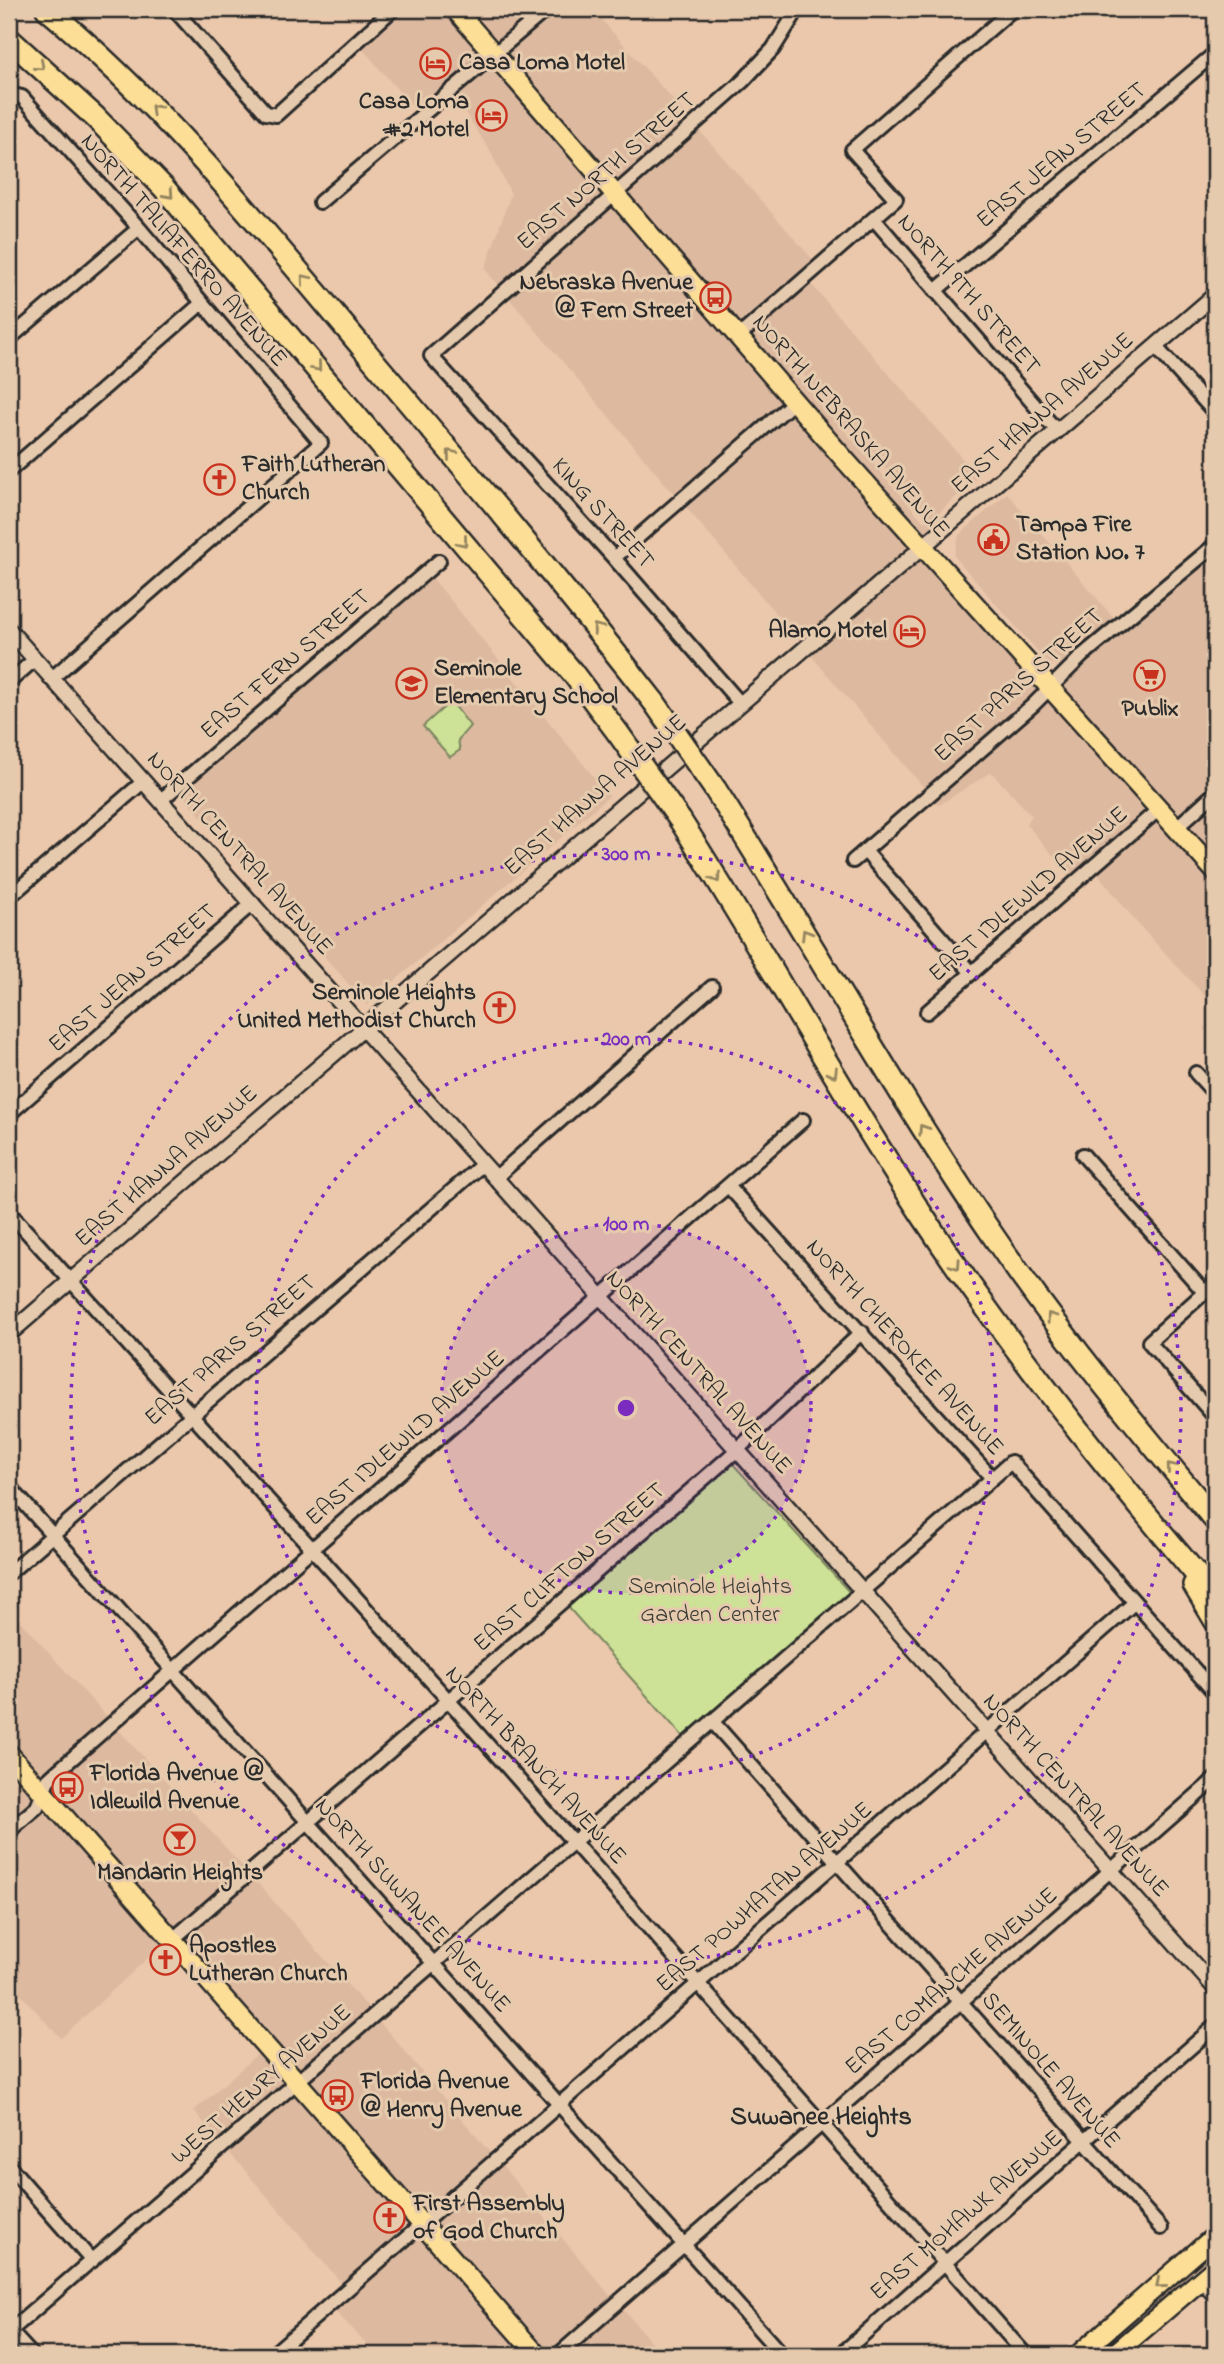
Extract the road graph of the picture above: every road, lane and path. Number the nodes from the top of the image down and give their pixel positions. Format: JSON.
{"nodes":[{"id":1,"x":47,"y":9,"type":"edge"},
{"id":2,"x":174,"y":9,"type":"edge"},
{"id":3,"x":393,"y":9,"type":"edge"},
{"id":4,"x":455,"y":9,"type":"edge"},
{"id":5,"x":547,"y":9,"type":"edge"},
{"id":6,"x":798,"y":9,"type":"edge"},
{"id":7,"x":1013,"y":9,"type":"edge"},
{"id":8,"x":9,"y":39,"type":"edge"},
{"id":9,"x":1215,"y":53,"type":"edge"},
{"id":10,"x":494,"y":54,"type":"junction"},
{"id":11,"x":9,"y":94,"type":"edge"},
{"id":12,"x":615,"y":193,"type":"junction"},
{"id":13,"x":320,"y":202,"type":"dead end"},
{"id":14,"x":874,"y":219,"type":"junction"},
{"id":15,"x":139,"y":228,"type":"junction"},
{"id":16,"x":935,"y":290,"type":"junction"},
{"id":17,"x":1215,"y":295,"type":"edge"},
{"id":18,"x":202,"y":303,"type":"junction"},
{"id":19,"x":739,"y":336,"type":"junction"},
{"id":20,"x":9,"y":339,"type":"edge"},
{"id":21,"x":1156,"y":347,"type":"junction"},
{"id":22,"x":431,"y":356,"type":"joint"},
{"id":23,"x":794,"y":401,"type":"junction"},
{"id":24,"x":1215,"y":413,"type":"edge"},
{"id":25,"x":1057,"y":431,"type":"junction"},
{"id":26,"x":9,"y":471,"type":"edge"},
{"id":27,"x":1215,"y":545,"type":"edge"},
{"id":28,"x":922,"y":548,"type":"junction"},
{"id":29,"x":614,"y":558,"type":"junction"},
{"id":30,"x":439,"y":561,"type":"dead end"},
{"id":31,"x":9,"y":630,"type":"edge"},
{"id":32,"x":34,"y":660,"type":"junction"},
{"id":33,"x":51,"y":679,"type":"junction"},
{"id":34,"x":9,"y":681,"type":"edge"},
{"id":35,"x":1048,"y":687,"type":"junction"},
{"id":36,"x":739,"y":702,"type":"junction"},
{"id":37,"x":144,"y":782,"type":"junction"},
{"id":38,"x":1215,"y":793,"type":"edge"},
{"id":39,"x":161,"y":800,"type":"junction"},
{"id":40,"x":1159,"y":809,"type":"junction"},
{"id":41,"x":1177,"y":828,"type":"junction"},
{"id":42,"x":864,"y":851,"type":"junction"},
{"id":43,"x":853,"y":861,"type":"dead end"},
{"id":44,"x":1215,"y":871,"type":"edge"},
{"id":45,"x":9,"y":897,"type":"edge"},
{"id":46,"x":253,"y":903,"type":"junction"},
{"id":47,"x":972,"y":973,"type":"junction"},
{"id":48,"x":712,"y":987,"type":"dead end"},
{"id":49,"x":927,"y":1012,"type":"dead end"},
{"id":50,"x":362,"y":1028,"type":"junction"},
{"id":51,"x":1196,"y":1073,"type":"dead end"},
{"id":52,"x":1215,"y":1094,"type":"edge"},
{"id":53,"x":9,"y":1114,"type":"edge"},
{"id":54,"x":803,"y":1120,"type":"dead end"},
{"id":55,"x":1083,"y":1155,"type":"dead end"},
{"id":56,"x":483,"y":1164,"type":"junction"},
{"id":57,"x":495,"y":1178,"type":"junction"},
{"id":58,"x":729,"y":1186,"type":"junction"},
{"id":59,"x":9,"y":1212,"type":"edge"},
{"id":60,"x":71,"y":1280,"type":"junction"},
{"id":61,"x":1210,"y":1288,"type":"edge"},
{"id":62,"x":601,"y":1299,"type":"junction"},
{"id":63,"x":862,"y":1332,"type":"junction"},
{"id":64,"x":9,"y":1334,"type":"edge"},
{"id":65,"x":190,"y":1413,"type":"junction"},
{"id":66,"x":1215,"y":1417,"type":"edge"},
{"id":67,"x":736,"y":1451,"type":"junction"},
{"id":68,"x":992,"y":1478,"type":"junction"},
{"id":69,"x":9,"y":1486,"type":"edge"},
{"id":70,"x":1215,"y":1520,"type":"edge"},
{"id":71,"x":52,"y":1534,"type":"junction"},
{"id":72,"x":1171,"y":1544,"type":"junction"},
{"id":73,"x":312,"y":1548,"type":"junction"},
{"id":74,"x":9,"y":1573,"type":"edge"},
{"id":75,"x":861,"y":1591,"type":"junction"},
{"id":76,"x":1215,"y":1595,"type":"edge"},
{"id":77,"x":1134,"y":1603,"type":"junction"},
{"id":78,"x":1215,"y":1620,"type":"edge"},
{"id":79,"x":172,"y":1669,"type":"junction"},
{"id":80,"x":1215,"y":1693,"type":"edge"},
{"id":81,"x":449,"y":1701,"type":"junction"},
{"id":82,"x":712,"y":1721,"type":"junction"},
{"id":83,"x":987,"y":1732,"type":"junction"},
{"id":84,"x":9,"y":1754,"type":"edge"},
{"id":85,"x":1215,"y":1779,"type":"edge"},
{"id":86,"x":44,"y":1793,"type":"junction"},
{"id":87,"x":309,"y":1821,"type":"junction"},
{"id":88,"x":9,"y":1831,"type":"edge"},
{"id":89,"x":574,"y":1842,"type":"junction"},
{"id":90,"x":837,"y":1863,"type":"junction"},
{"id":91,"x":1111,"y":1871,"type":"junction"},
{"id":92,"x":172,"y":1940,"type":"junction"},
{"id":93,"x":435,"y":1962,"type":"junction"},
{"id":94,"x":699,"y":1983,"type":"junction"},
{"id":95,"x":1215,"y":1988,"type":"edge"},
{"id":96,"x":961,"y":2001,"type":"junction"},
{"id":97,"x":1215,"y":2026,"type":"edge"},
{"id":98,"x":298,"y":2083,"type":"junction"},
{"id":99,"x":561,"y":2105,"type":"junction"},
{"id":100,"x":822,"y":2124,"type":"junction"},
{"id":101,"x":1084,"y":2141,"type":"junction"},
{"id":102,"x":9,"y":2166,"type":"edge"},
{"id":103,"x":423,"y":2225,"type":"junction"},
{"id":104,"x":1161,"y":2228,"type":"dead end"},
{"id":105,"x":1215,"y":2236,"type":"edge"},
{"id":106,"x":684,"y":2244,"type":"junction"},
{"id":107,"x":92,"y":2261,"type":"junction"},
{"id":108,"x":946,"y":2263,"type":"junction"},
{"id":109,"x":1208,"y":2274,"type":"edge"},
{"id":110,"x":1215,"y":2296,"type":"edge"},
{"id":111,"x":10,"y":2332,"type":"edge"},
{"id":112,"x":1024,"y":2353,"type":"dead end"},
{"id":113,"x":32,"y":2355,"type":"edge"},
{"id":114,"x":272,"y":2355,"type":"edge"},
{"id":115,"x":537,"y":2355,"type":"edge"},
{"id":116,"x":558,"y":2355,"type":"edge"},
{"id":117,"x":782,"y":2355,"type":"edge"},
{"id":118,"x":840,"y":2355,"type":"edge"},
{"id":119,"x":1078,"y":2355,"type":"edge"},
{"id":120,"x":1113,"y":2355,"type":"edge"}],
"edges":[{"from":70,"to":1,"type":"highway","one_way":true,"bridge":true},
{"from":2,"to":3,"type":"street"},
{"from":4,"to":10,"type":"main road","name":"NORTH NEBRASKA AVENUE"},
{"from":5,"to":10,"type":"street"},
{"from":6,"to":12,"type":"street","name":"EAST NORTH STREET"},
{"from":7,"to":14,"type":"street","name":"NORTH 9TH STREET"},
{"from":8,"to":72,"type":"highway","one_way":true,"bridge":true},
{"from":9,"to":16,"type":"street","name":"EAST JEAN STREET"},
{"from":10,"to":12,"type":"main road","name":"NORTH NEBRASKA AVENUE"},
{"from":10,"to":13,"type":"street"},
{"from":11,"to":15,"type":"street","name":"NORTH TALIAFERRO AVENUE"},
{"from":12,"to":19,"type":"main road","name":"NORTH NEBRASKA AVENUE"},
{"from":12,"to":22,"type":"street","name":"EAST NORTH STREET"},
{"from":14,"to":16,"type":"street","name":"NORTH 9TH STREET"},
{"from":14,"to":19,"type":"street"},
{"from":15,"to":18,"type":"street","name":"NORTH TALIAFERRO AVENUE"},
{"from":15,"to":20,"type":"street"},
{"from":16,"to":25,"type":"street","name":"NORTH 9TH STREET"},
{"from":17,"to":21,"type":"street","name":"EAST HANNA AVENUE"},
{"from":18,"to":26,"type":"street"},
{"from":18,"to":33,"type":"street","name":"NORTH TALIAFERRO AVENUE"},
{"from":19,"to":23,"type":"main road","name":"NORTH NEBRASKA AVENUE"},
{"from":21,"to":24,"type":"street"},
{"from":21,"to":25,"type":"street","name":"EAST HANNA AVENUE"},
{"from":22,"to":29,"type":"street","name":"KING STREET"},
{"from":23,"to":28,"type":"main road","name":"NORTH NEBRASKA AVENUE"},
{"from":23,"to":29,"type":"street"},
{"from":25,"to":28,"type":"street","name":"EAST HANNA AVENUE"},
{"from":27,"to":35,"type":"street","name":"EAST PARIS STREET"},
{"from":28,"to":35,"type":"main road","name":"NORTH NEBRASKA AVENUE"},
{"from":28,"to":36,"type":"street","name":"EAST HANNA AVENUE"},
{"from":29,"to":36,"type":"street","name":"KING STREET"},
{"from":30,"to":39,"type":"street","name":"EAST FERN STREET"},
{"from":31,"to":32,"type":"street","name":"NORTH CENTRAL AVENUE"},
{"from":32,"to":33,"type":"street","name":"NORTH CENTRAL AVENUE"},
{"from":32,"to":34,"type":"street"},
{"from":33,"to":37,"type":"street","name":"NORTH CENTRAL AVENUE"},
{"from":35,"to":40,"type":"main road","name":"NORTH NEBRASKA AVENUE"},
{"from":35,"to":42,"type":"street","name":"EAST PARIS STREET"},
{"from":36,"to":50,"type":"street","name":"EAST HANNA AVENUE"},
{"from":37,"to":39,"type":"street","name":"NORTH CENTRAL AVENUE"},
{"from":37,"to":45,"type":"street"},
{"from":38,"to":41,"type":"street"},
{"from":39,"to":46,"type":"street","name":"NORTH CENTRAL AVENUE"},
{"from":40,"to":41,"type":"main road","name":"NORTH NEBRASKA AVENUE"},
{"from":40,"to":47,"type":"street","name":"EAST IDLEWILD AVENUE"},
{"from":41,"to":44,"type":"main road","name":"NORTH NEBRASKA AVENUE"},
{"from":42,"to":43,"type":"street","name":"EAST PARIS STREET"},
{"from":42,"to":47,"type":"street"},
{"from":46,"to":50,"type":"street","name":"NORTH CENTRAL AVENUE"},
{"from":46,"to":53,"type":"street","name":"EAST JEAN STREET"},
{"from":47,"to":49,"type":"street","name":"EAST IDLEWILD AVENUE"},
{"from":48,"to":57,"type":"street"},
{"from":50,"to":56,"type":"street","name":"NORTH CENTRAL AVENUE"},
{"from":50,"to":60,"type":"street","name":"EAST HANNA AVENUE"},
{"from":51,"to":52,"type":"street"},
{"from":54,"to":58,"type":"street","name":"EAST IDLEWILD AVENUE"},
{"from":55,"to":61,"type":"street"},
{"from":56,"to":57,"type":"street","name":"NORTH CENTRAL AVENUE"},
{"from":56,"to":65,"type":"street","name":"EAST PARIS STREET"},
{"from":57,"to":62,"type":"street","name":"NORTH CENTRAL AVENUE"},
{"from":58,"to":62,"type":"street","name":"EAST IDLEWILD AVENUE"},
{"from":58,"to":63,"type":"street","name":"NORTH CHEROKEE AVENUE"},
{"from":59,"to":60,"type":"street","name":"NORTH BRANCH AVENUE"},
{"from":60,"to":64,"type":"street","name":"EAST HANNA AVENUE"},
{"from":60,"to":65,"type":"street","name":"NORTH BRANCH AVENUE"},
{"from":61,"to":66,"type":"street"},
{"from":62,"to":67,"type":"street","name":"NORTH CENTRAL AVENUE"},
{"from":62,"to":73,"type":"street","name":"EAST IDLEWILD AVENUE"},
{"from":63,"to":67,"type":"street","name":"EAST CLIFTON STREET"},
{"from":63,"to":68,"type":"street","name":"NORTH CHEROKEE AVENUE"},
{"from":65,"to":71,"type":"street","name":"EAST PARIS STREET"},
{"from":65,"to":73,"type":"street","name":"NORTH BRANCH AVENUE"},
{"from":67,"to":75,"type":"street","name":"NORTH CENTRAL AVENUE"},
{"from":67,"to":81,"type":"street","name":"EAST CLIFTON STREET"},
{"from":68,"to":75,"type":"street","name":"WEST HENRY AVENUE"},
{"from":68,"to":77,"type":"street","name":"NORTH CHEROKEE AVENUE"},
{"from":69,"to":71,"type":"street","name":"NORTH SUWANEE AVENUE"},
{"from":71,"to":74,"type":"street","name":"EAST PARIS STREET"},
{"from":71,"to":79,"type":"street","name":"NORTH SUWANEE AVENUE"},
{"from":72,"to":76,"type":"highway"},
{"from":72,"to":78,"type":"highway"},
{"from":73,"to":79,"type":"street","name":"EAST IDLEWILD AVENUE"},
{"from":73,"to":81,"type":"street","name":"NORTH BRANCH AVENUE"},
{"from":75,"to":82,"type":"street","name":"WEST HENRY AVENUE"},
{"from":75,"to":83,"type":"street","name":"NORTH CENTRAL AVENUE"},
{"from":77,"to":80,"type":"street","name":"NORTH CHEROKEE AVENUE"},
{"from":77,"to":83,"type":"street","name":"EAST POWHATAN AVENUE"},
{"from":79,"to":86,"type":"street","name":"EAST IDLEWILD AVENUE"},
{"from":79,"to":87,"type":"street","name":"NORTH SUWANEE AVENUE"},
{"from":81,"to":87,"type":"street","name":"EAST CLIFTON STREET"},
{"from":81,"to":89,"type":"street","name":"NORTH BRANCH AVENUE"},
{"from":82,"to":89,"type":"street","name":"WEST HENRY AVENUE"},
{"from":82,"to":90,"type":"street","name":"SEMINOLE AVENUE"},
{"from":83,"to":90,"type":"street","name":"EAST POWHATAN AVENUE"},
{"from":83,"to":91,"type":"street","name":"NORTH CENTRAL AVENUE"},
{"from":84,"to":86,"type":"main road"},
{"from":85,"to":91,"type":"street","name":"EAST COMANCHE AVENUE"},
{"from":86,"to":88,"type":"street","name":"EAST IDLEWILD AVENUE"},
{"from":86,"to":92,"type":"main road"},
{"from":87,"to":92,"type":"street","name":"EAST CLIFTON STREET"},
{"from":87,"to":93,"type":"street","name":"NORTH SUWANEE AVENUE"},
{"from":89,"to":93,"type":"street","name":"WEST HENRY AVENUE"},
{"from":89,"to":94,"type":"street","name":"NORTH BRANCH AVENUE"},
{"from":90,"to":94,"type":"street","name":"EAST POWHATAN AVENUE"},
{"from":90,"to":96,"type":"street","name":"SEMINOLE AVENUE"},
{"from":91,"to":95,"type":"street","name":"NORTH CENTRAL AVENUE"},
{"from":91,"to":96,"type":"street","name":"EAST COMANCHE AVENUE"},
{"from":92,"to":98,"type":"main road"},
{"from":93,"to":98,"type":"street","name":"WEST HENRY AVENUE"},
{"from":93,"to":99,"type":"street","name":"NORTH SUWANEE AVENUE"},
{"from":94,"to":99,"type":"street","name":"EAST POWHATAN AVENUE"},
{"from":94,"to":100,"type":"street","name":"NORTH BRANCH AVENUE"},
{"from":96,"to":100,"type":"street","name":"EAST COMANCHE AVENUE"},
{"from":96,"to":101,"type":"street","name":"SEMINOLE AVENUE"},
{"from":97,"to":101,"type":"street","name":"EAST MOHAWK AVENUE"},
{"from":98,"to":103,"type":"main road"},
{"from":98,"to":107,"type":"street","name":"WEST HENRY AVENUE"},
{"from":99,"to":103,"type":"street","name":"EAST POWHATAN AVENUE"},
{"from":99,"to":106,"type":"street","name":"NORTH SUWANEE AVENUE"},
{"from":100,"to":106,"type":"street","name":"EAST COMANCHE AVENUE"},
{"from":100,"to":108,"type":"street","name":"NORTH BRANCH AVENUE"},
{"from":101,"to":104,"type":"street","name":"SEMINOLE AVENUE"},
{"from":101,"to":108,"type":"street","name":"EAST MOHAWK AVENUE"},
{"from":102,"to":107,"type":"street"},
{"from":103,"to":114,"type":"street","name":"EAST POWHATAN AVENUE"},
{"from":103,"to":115,"type":"main road"},
{"from":105,"to":119,"type":"main road","one_way":true},
{"from":106,"to":116,"type":"street","name":"EAST COMANCHE AVENUE"},
{"from":106,"to":117,"type":"street","name":"NORTH SUWANEE AVENUE"},
{"from":107,"to":111,"type":"street","name":"WEST HENRY AVENUE"},
{"from":108,"to":112,"type":"street","name":"NORTH BRANCH AVENUE"},
{"from":108,"to":118,"type":"street","name":"EAST MOHAWK AVENUE"},
{"from":109,"to":110,"type":"street"},
{"from":109,"to":120,"type":"main road"},
{"from":111,"to":113,"type":"street"}]}
